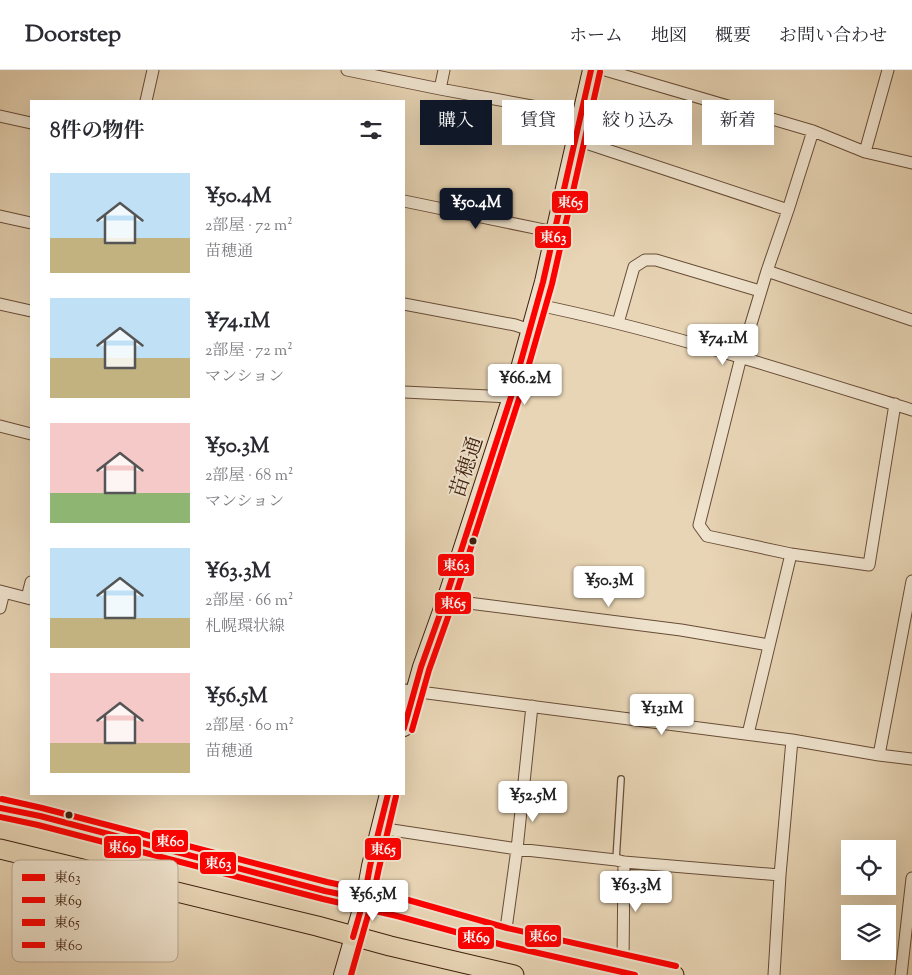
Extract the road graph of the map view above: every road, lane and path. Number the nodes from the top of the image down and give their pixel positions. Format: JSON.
{"nodes":[{"id":1,"x":153,"y":70,"type":"edge"},
{"id":2,"x":347,"y":70,"type":"edge"},
{"id":3,"x":444,"y":70,"type":"edge"},
{"id":4,"x":591,"y":70,"type":"edge"},
{"id":5,"x":605,"y":70,"type":"edge"},
{"id":6,"x":888,"y":70,"type":"edge"},
{"id":7,"x":440,"y":89,"type":"junction"},
{"id":8,"x":146,"y":100,"type":"edge"},
{"id":9,"x":581,"y":115,"type":"junction"},
{"id":10,"x":0,"y":116,"type":"edge"},
{"id":11,"x":30,"y":123,"type":"edge"},
{"id":12,"x":813,"y":131,"type":"junction"},
{"id":13,"x":575,"y":141,"type":"junction"},
{"id":14,"x":865,"y":152,"type":"junction"},
{"id":15,"x":912,"y":163,"type":"edge"},
{"id":16,"x":405,"y":201,"type":"edge"},
{"id":17,"x":788,"y":210,"type":"junction"},
{"id":18,"x":0,"y":216,"type":"edge"},
{"id":19,"x":30,"y":223,"type":"edge"},
{"id":20,"x":554,"y":232,"type":"junction"},
{"id":21,"x":766,"y":271,"type":"junction"},
{"id":22,"x":760,"y":291,"type":"junction"},
{"id":23,"x":0,"y":304,"type":"edge"},
{"id":24,"x":405,"y":304,"type":"edge"},
{"id":25,"x":538,"y":305,"type":"junction"},
{"id":26,"x":30,"y":311,"type":"edge"},
{"id":27,"x":912,"y":320,"type":"edge"},
{"id":28,"x":618,"y":323,"type":"junction"},
{"id":29,"x":530,"y":330,"type":"junction"},
{"id":30,"x":741,"y":357,"type":"junction"},
{"id":31,"x":405,"y":392,"type":"edge"},
{"id":32,"x":511,"y":397,"type":"junction"},
{"id":33,"x":895,"y":404,"type":"junction"},
{"id":34,"x":912,"y":410,"type":"edge"},
{"id":35,"x":0,"y":426,"type":"edge"},
{"id":36,"x":30,"y":434,"type":"edge"},
{"id":37,"x":791,"y":554,"type":"junction"},
{"id":38,"x":912,"y":581,"type":"edge"},
{"id":39,"x":2,"y":592,"type":"edge"},
{"id":40,"x":29,"y":598,"type":"edge"},
{"id":41,"x":445,"y":600,"type":"junction"},
{"id":42,"x":0,"y":608,"type":"edge"},
{"id":43,"x":769,"y":645,"type":"junction"},
{"id":44,"x":409,"y":692,"type":"edge"},
{"id":45,"x":532,"y":706,"type":"junction"},
{"id":46,"x":405,"y":724,"type":"edge"},
{"id":47,"x":748,"y":734,"type":"junction"},
{"id":48,"x":792,"y":740,"type":"junction"},
{"id":49,"x":879,"y":755,"type":"junction"},
{"id":50,"x":912,"y":759,"type":"edge"},
{"id":51,"x":622,"y":779,"type":"dead end"},
{"id":52,"x":388,"y":795,"type":"edge"},
{"id":53,"x":0,"y":808,"type":"edge"},
{"id":54,"x":379,"y":828,"type":"junction"},
{"id":55,"x":0,"y":849,"type":"edge"},
{"id":56,"x":516,"y":849,"type":"junction"},
{"id":57,"x":45,"y":860,"type":"edge"},
{"id":58,"x":620,"y":861,"type":"junction"},
{"id":59,"x":780,"y":875,"type":"junction"},
{"id":60,"x":912,"y":878,"type":"edge"},
{"id":61,"x":178,"y":892,"type":"edge"},
{"id":62,"x":364,"y":899,"type":"junction"},
{"id":63,"x":505,"y":936,"type":"junction"},
{"id":64,"x":353,"y":937,"type":"junction"},
{"id":65,"x":623,"y":963,"type":"junction"},
{"id":66,"x":342,"y":975,"type":"edge"},
{"id":67,"x":514,"y":975,"type":"edge"},
{"id":68,"x":674,"y":975,"type":"edge"},
{"id":69,"x":774,"y":975,"type":"edge"},
{"id":70,"x":901,"y":975,"type":"edge"}],
"edges":[{"from":1,"to":8,"type":"street"},
{"from":2,"to":7,"type":"street"},
{"from":3,"to":7,"type":"street"},
{"from":4,"to":9,"type":"street","name":"苗穂通"},
{"from":5,"to":12,"type":"street"},
{"from":6,"to":14,"type":"street"},
{"from":7,"to":9,"type":"street"},
{"from":9,"to":13,"type":"street","name":"苗穂通"},
{"from":10,"to":11,"type":"street"},
{"from":12,"to":14,"type":"street"},
{"from":12,"to":17,"type":"street"},
{"from":13,"to":17,"type":"street"},
{"from":13,"to":20,"type":"street","name":"苗穂通"},
{"from":14,"to":15,"type":"street"},
{"from":16,"to":20,"type":"street"},
{"from":17,"to":21,"type":"street"},
{"from":18,"to":19,"type":"street"},
{"from":20,"to":25,"type":"street","name":"苗穂通"},
{"from":21,"to":22,"type":"street"},
{"from":21,"to":27,"type":"street"},
{"from":22,"to":28,"type":"street"},
{"from":22,"to":30,"type":"street"},
{"from":23,"to":26,"type":"street"},
{"from":24,"to":29,"type":"street"},
{"from":25,"to":28,"type":"street"},
{"from":25,"to":29,"type":"street","name":"苗穂通"},
{"from":28,"to":30,"type":"street"},
{"from":29,"to":32,"type":"street","name":"苗穂通"},
{"from":30,"to":33,"type":"street"},
{"from":30,"to":37,"type":"street"},
{"from":31,"to":32,"type":"street"},
{"from":32,"to":41,"type":"street","name":"苗穂通"},
{"from":33,"to":34,"type":"street"},
{"from":33,"to":37,"type":"street"},
{"from":35,"to":36,"type":"street"},
{"from":37,"to":43,"type":"street"},
{"from":38,"to":49,"type":"street"},
{"from":39,"to":40,"type":"street"},
{"from":39,"to":42,"type":"street"},
{"from":41,"to":43,"type":"street"},
{"from":41,"to":44,"type":"street","name":"苗穂通"},
{"from":43,"to":47,"type":"street"},
{"from":44,"to":45,"type":"street"},
{"from":44,"to":46,"type":"street","name":"苗穂通"},
{"from":45,"to":47,"type":"street"},
{"from":45,"to":56,"type":"street"},
{"from":47,"to":48,"type":"street"},
{"from":48,"to":49,"type":"street"},
{"from":48,"to":59,"type":"street"},
{"from":49,"to":50,"type":"street"},
{"from":51,"to":58,"type":"lane"},
{"from":52,"to":54,"type":"street"},
{"from":53,"to":62,"type":"main road"},
{"from":54,"to":56,"type":"street"},
{"from":54,"to":62,"type":"street"},
{"from":55,"to":57,"type":"main road"},
{"from":56,"to":58,"type":"street"},
{"from":56,"to":63,"type":"street"},
{"from":58,"to":59,"type":"street"},
{"from":58,"to":65,"type":"street"},
{"from":59,"to":69,"type":"street"},
{"from":60,"to":70,"type":"street"},
{"from":61,"to":64,"type":"main road"},
{"from":62,"to":63,"type":"main road"},
{"from":62,"to":64,"type":"street"},
{"from":63,"to":65,"type":"main road"},
{"from":64,"to":66,"type":"street"},
{"from":64,"to":67,"type":"main road"},
{"from":65,"to":68,"type":"main road"}]}
